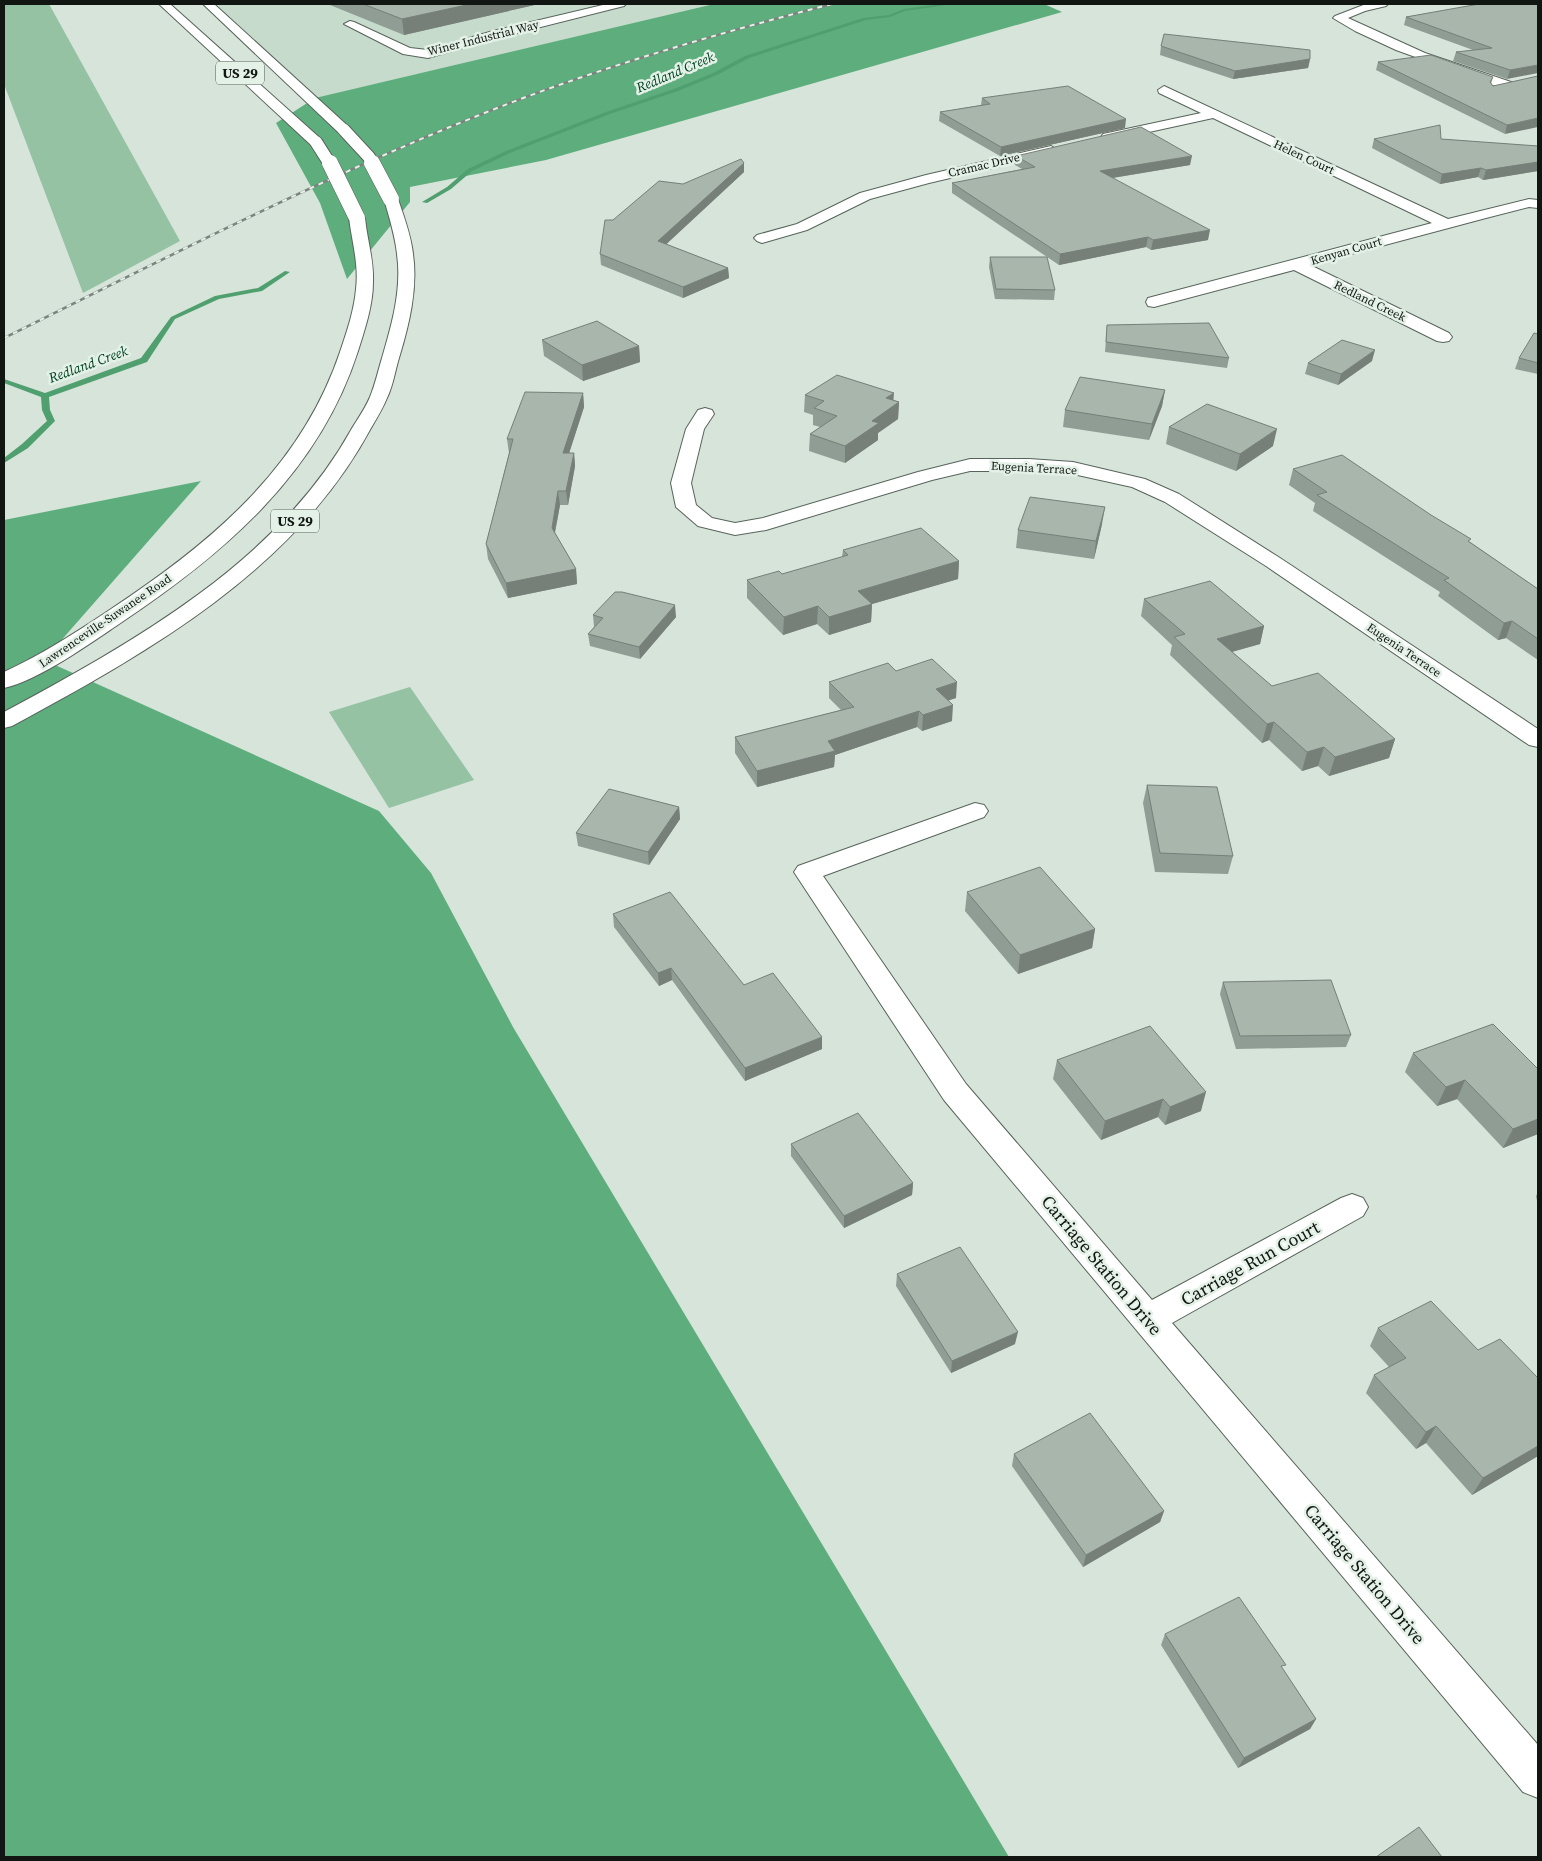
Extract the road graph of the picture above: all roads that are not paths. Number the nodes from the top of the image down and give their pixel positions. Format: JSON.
{"nodes":[{"id":1,"x":164,"y":4,"type":"edge"},
{"id":2,"x":208,"y":4,"type":"edge"},
{"id":3,"x":620,"y":4,"type":"edge"},
{"id":4,"x":1382,"y":4,"type":"edge"},
{"id":5,"x":350,"y":24,"type":"dead end"},
{"id":6,"x":1522,"y":82,"type":"edge"},
{"id":7,"x":1164,"y":90,"type":"dead end"},
{"id":8,"x":1214,"y":114,"type":"junction"},
{"id":9,"x":1096,"y":140,"type":"edge"},
{"id":10,"x":1067,"y":146,"type":"edge"},
{"id":11,"x":1538,"y":204,"type":"edge"},
{"id":12,"x":1445,"y":223,"type":"junction"},
{"id":13,"x":762,"y":238,"type":"dead end"},
{"id":14,"x":1297,"y":265,"type":"junction"},
{"id":15,"x":1154,"y":302,"type":"dead end"},
{"id":16,"x":1443,"y":337,"type":"dead end"},
{"id":17,"x":705,"y":414,"type":"dead end"},
{"id":18,"x":4,"y":681,"type":"edge"},
{"id":19,"x":4,"y":720,"type":"edge"},
{"id":20,"x":1538,"y":740,"type":"edge"},
{"id":21,"x":975,"y":811,"type":"dead end"},
{"id":22,"x":1352,"y":1207,"type":"dead end"},
{"id":23,"x":1148,"y":1319,"type":"junction"},
{"id":24,"x":1538,"y":1777,"type":"edge"}],
"edges":[{"from":1,"to":18,"type":"street","name":"Lawrenceville-Suwanee Road","number":"US 29","bridge":true},
{"from":2,"to":19,"type":"street","number":"US 29","bridge":true},
{"from":3,"to":5,"type":"street","name":"Winer Industrial Way"},
{"from":4,"to":6,"type":"street"},
{"from":7,"to":8,"type":"street","name":"Helen Court"},
{"from":8,"to":9,"type":"street"},
{"from":8,"to":12,"type":"street","name":"Helen Court"},
{"from":10,"to":13,"type":"street","name":"Cramac Drive"},
{"from":11,"to":12,"type":"street","name":"Kenyan Court"},
{"from":12,"to":14,"type":"street","name":"Kenyan Court"},
{"from":14,"to":15,"type":"street","name":"Kenyan Court"},
{"from":14,"to":16,"type":"street","name":"Redland Creek"},
{"from":17,"to":20,"type":"street","name":"Eugenia Terrace"},
{"from":21,"to":23,"type":"street","name":"Carriage Station Drive"},
{"from":22,"to":23,"type":"street","name":"Carriage Run Court"},
{"from":23,"to":24,"type":"street","name":"Carriage Station Drive"}]}
